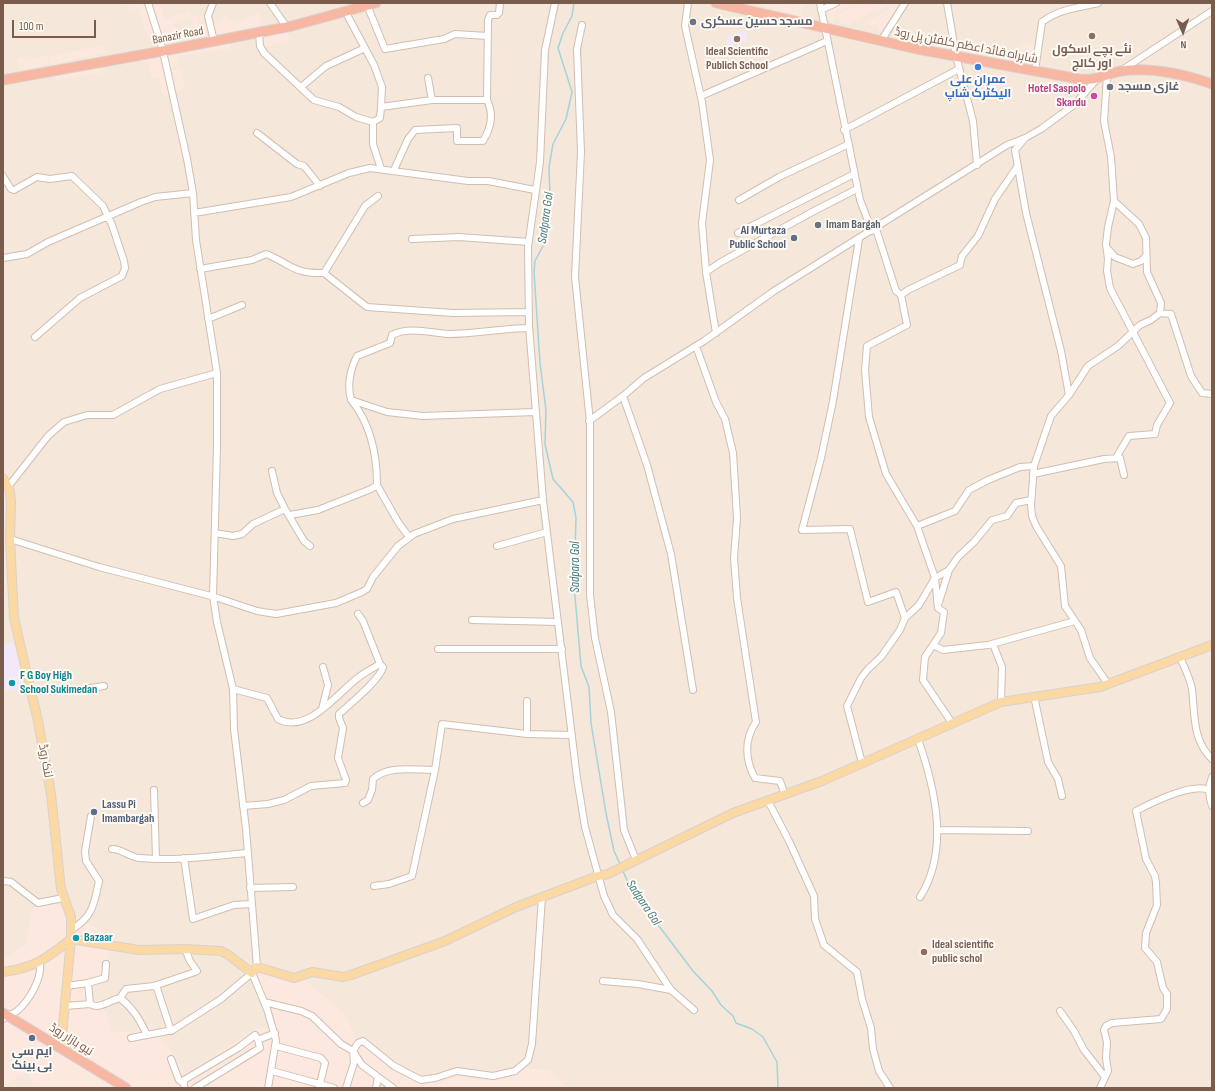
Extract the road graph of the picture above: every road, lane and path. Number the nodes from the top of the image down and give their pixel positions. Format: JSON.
{"nodes":[{"id":1,"x":148,"y":3,"type":"edge"},
{"id":2,"x":213,"y":3,"type":"edge"},
{"id":3,"x":270,"y":3,"type":"edge"},
{"id":4,"x":500,"y":3,"type":"edge"},
{"id":5,"x":555,"y":3,"type":"edge"},
{"id":6,"x":688,"y":3,"type":"edge"},
{"id":7,"x":718,"y":3,"type":"edge"},
{"id":8,"x":836,"y":3,"type":"edge"},
{"id":9,"x":905,"y":3,"type":"edge"},
{"id":10,"x":948,"y":3,"type":"edge"},
{"id":11,"x":1098,"y":3,"type":"edge"},
{"id":12,"x":372,"y":4,"type":"edge"},
{"id":13,"x":820,"y":6,"type":"edge"},
{"id":14,"x":344,"y":11,"type":"junction"},
{"id":15,"x":1212,"y":11,"type":"edge"},
{"id":16,"x":582,"y":25,"type":"dead end"},
{"id":17,"x":286,"y":26,"type":"junction"},
{"id":18,"x":825,"y":28,"type":"junction"},
{"id":19,"x":259,"y":32,"type":"junction"},
{"id":20,"x":488,"y":36,"type":"junction"},
{"id":21,"x":827,"y":40,"type":"junction"},
{"id":22,"x":214,"y":41,"type":"junction"},
{"id":23,"x":881,"y":41,"type":"junction"},
{"id":24,"x":365,"y":48,"type":"junction"},
{"id":25,"x":163,"y":51,"type":"junction"},
{"id":26,"x":956,"y":56,"type":"junction"},
{"id":27,"x":959,"y":69,"type":"junction"},
{"id":28,"x":1035,"y":71,"type":"junction"},
{"id":29,"x":1119,"y":72,"type":"junction"},
{"id":30,"x":1107,"y":76,"type":"junction"},
{"id":31,"x":428,"y":78,"type":"dead end"},
{"id":32,"x":1097,"y":79,"type":"junction"},
{"id":33,"x":3,"y":80,"type":"edge"},
{"id":34,"x":1212,"y":84,"type":"edge"},
{"id":35,"x":301,"y":87,"type":"junction"},
{"id":36,"x":700,"y":96,"type":"junction"},
{"id":37,"x":432,"y":100,"type":"junction"},
{"id":38,"x":487,"y":100,"type":"junction"},
{"id":39,"x":381,"y":107,"type":"junction"},
{"id":40,"x":373,"y":122,"type":"junction"},
{"id":41,"x":844,"y":130,"type":"junction"},
{"id":42,"x":257,"y":133,"type":"dead end"},
{"id":43,"x":1025,"y":138,"type":"junction"},
{"id":44,"x":848,"y":145,"type":"junction"},
{"id":45,"x":977,"y":165,"type":"junction"},
{"id":46,"x":1017,"y":166,"type":"junction"},
{"id":47,"x":381,"y":169,"type":"junction"},
{"id":48,"x":394,"y":170,"type":"junction"},
{"id":49,"x":854,"y":174,"type":"junction"},
{"id":50,"x":3,"y":176,"type":"edge"},
{"id":51,"x":320,"y":186,"type":"junction"},
{"id":52,"x":857,"y":189,"type":"junction"},
{"id":53,"x":535,"y":190,"type":"junction"},
{"id":54,"x":193,"y":193,"type":"junction"},
{"id":55,"x":378,"y":196,"type":"dead end"},
{"id":56,"x":739,"y":200,"type":"dead end"},
{"id":57,"x":1114,"y":201,"type":"junction"},
{"id":58,"x":194,"y":213,"type":"junction"},
{"id":59,"x":108,"y":216,"type":"junction"},
{"id":60,"x":874,"y":230,"type":"junction"},
{"id":61,"x":738,"y":233,"type":"dead end"},
{"id":62,"x":412,"y":239,"type":"dead end"},
{"id":63,"x":859,"y":239,"type":"junction"},
{"id":64,"x":529,"y":242,"type":"junction"},
{"id":65,"x":1107,"y":248,"type":"junction"},
{"id":66,"x":1146,"y":256,"type":"junction"},
{"id":67,"x":3,"y":258,"type":"edge"},
{"id":68,"x":200,"y":269,"type":"junction"},
{"id":69,"x":706,"y":272,"type":"junction"},
{"id":70,"x":324,"y":274,"type":"junction"},
{"id":71,"x":901,"y":295,"type":"junction"},
{"id":72,"x":242,"y":306,"type":"dead end"},
{"id":73,"x":529,"y":312,"type":"junction"},
{"id":74,"x":1160,"y":313,"type":"junction"},
{"id":75,"x":208,"y":319,"type":"junction"},
{"id":76,"x":529,"y":328,"type":"junction"},
{"id":77,"x":1132,"y":332,"type":"junction"},
{"id":78,"x":716,"y":333,"type":"junction"},
{"id":79,"x":35,"y":337,"type":"dead end"},
{"id":80,"x":696,"y":346,"type":"junction"},
{"id":81,"x":217,"y":373,"type":"junction"},
{"id":82,"x":1212,"y":394,"type":"edge"},
{"id":83,"x":1070,"y":395,"type":"junction"},
{"id":84,"x":623,"y":396,"type":"junction"},
{"id":85,"x":351,"y":400,"type":"junction"},
{"id":86,"x":535,"y":412,"type":"junction"},
{"id":87,"x":589,"y":421,"type":"junction"},
{"id":88,"x":1117,"y":456,"type":"dead end"},
{"id":89,"x":1034,"y":466,"type":"junction"},
{"id":90,"x":272,"y":471,"type":"dead end"},
{"id":91,"x":1033,"y":474,"type":"junction"},
{"id":92,"x":1124,"y":475,"type":"dead end"},
{"id":93,"x":3,"y":478,"type":"edge"},
{"id":94,"x":377,"y":486,"type":"junction"},
{"id":95,"x":8,"y":487,"type":"junction"},
{"id":96,"x":543,"y":500,"type":"junction"},
{"id":97,"x":1031,"y":500,"type":"junction"},
{"id":98,"x":285,"y":509,"type":"junction"},
{"id":99,"x":290,"y":515,"type":"junction"},
{"id":100,"x":917,"y":526,"type":"junction"},
{"id":101,"x":546,"y":532,"type":"junction"},
{"id":102,"x":215,"y":533,"type":"junction"},
{"id":103,"x":409,"y":537,"type":"junction"},
{"id":104,"x":10,"y":539,"type":"junction"},
{"id":105,"x":310,"y":546,"type":"dead end"},
{"id":106,"x":497,"y":546,"type":"dead end"},
{"id":107,"x":949,"y":570,"type":"junction"},
{"id":108,"x":935,"y":578,"type":"junction"},
{"id":109,"x":213,"y":596,"type":"junction"},
{"id":110,"x":938,"y":605,"type":"junction"},
{"id":111,"x":358,"y":614,"type":"dead end"},
{"id":112,"x":905,"y":618,"type":"junction"},
{"id":113,"x":472,"y":620,"type":"dead end"},
{"id":114,"x":1075,"y":621,"type":"junction"},
{"id":115,"x":558,"y":622,"type":"junction"},
{"id":116,"x":994,"y":644,"type":"junction"},
{"id":117,"x":933,"y":645,"type":"junction"},
{"id":118,"x":1212,"y":645,"type":"edge"},
{"id":119,"x":438,"y":648,"type":"dead end"},
{"id":120,"x":562,"y":649,"type":"junction"},
{"id":121,"x":1180,"y":657,"type":"junction"},
{"id":122,"x":380,"y":664,"type":"junction"},
{"id":123,"x":323,"y":667,"type":"dead end"},
{"id":124,"x":1108,"y":684,"type":"junction"},
{"id":125,"x":104,"y":686,"type":"dead end"},
{"id":126,"x":233,"y":688,"type":"junction"},
{"id":127,"x":693,"y":690,"type":"dead end"},
{"id":128,"x":31,"y":691,"type":"junction"},
{"id":129,"x":1034,"y":696,"type":"junction"},
{"id":130,"x":527,"y":701,"type":"dead end"},
{"id":131,"x":1001,"y":702,"type":"junction"},
{"id":132,"x":322,"y":709,"type":"junction"},
{"id":133,"x":952,"y":723,"type":"junction"},
{"id":134,"x":527,"y":734,"type":"junction"},
{"id":135,"x":572,"y":734,"type":"junction"},
{"id":136,"x":918,"y":739,"type":"junction"},
{"id":137,"x":1212,"y":758,"type":"edge"},
{"id":138,"x":862,"y":763,"type":"junction"},
{"id":139,"x":435,"y":770,"type":"junction"},
{"id":140,"x":1212,"y":777,"type":"edge"},
{"id":141,"x":154,"y":790,"type":"dead end"},
{"id":142,"x":1209,"y":790,"type":"junction"},
{"id":143,"x":785,"y":795,"type":"junction"},
{"id":144,"x":1062,"y":796,"type":"dead end"},
{"id":145,"x":768,"y":801,"type":"junction"},
{"id":146,"x":363,"y":803,"type":"dead end"},
{"id":147,"x":243,"y":806,"type":"junction"},
{"id":148,"x":1212,"y":806,"type":"edge"},
{"id":149,"x":91,"y":816,"type":"dead end"},
{"id":150,"x":937,"y":830,"type":"junction"},
{"id":151,"x":1028,"y":831,"type":"dead end"},
{"id":152,"x":112,"y":849,"type":"dead end"},
{"id":153,"x":248,"y":853,"type":"junction"},
{"id":154,"x":184,"y":858,"type":"junction"},
{"id":155,"x":156,"y":859,"type":"junction"},
{"id":156,"x":635,"y":861,"type":"junction"},
{"id":157,"x":598,"y":876,"type":"junction"},
{"id":158,"x":3,"y":881,"type":"edge"},
{"id":159,"x":374,"y":886,"type":"dead end"},
{"id":160,"x":250,"y":888,"type":"junction"},
{"id":161,"x":293,"y":888,"type":"dead end"},
{"id":162,"x":542,"y":897,"type":"junction"},
{"id":163,"x":920,"y":897,"type":"dead end"},
{"id":164,"x":63,"y":898,"type":"junction"},
{"id":165,"x":251,"y":904,"type":"junction"},
{"id":166,"x":71,"y":930,"type":"junction"},
{"id":167,"x":71,"y":939,"type":"junction"},
{"id":168,"x":185,"y":949,"type":"junction"},
{"id":169,"x":40,"y":963,"type":"junction"},
{"id":170,"x":106,"y":964,"type":"dead end"},
{"id":171,"x":255,"y":970,"type":"junction"},
{"id":172,"x":3,"y":972,"type":"edge"},
{"id":173,"x":603,"y":981,"type":"dead end"},
{"id":174,"x":88,"y":983,"type":"junction"},
{"id":175,"x":156,"y":985,"type":"junction"},
{"id":176,"x":66,"y":986,"type":"junction"},
{"id":177,"x":671,"y":990,"type":"junction"},
{"id":178,"x":120,"y":998,"type":"junction"},
{"id":179,"x":264,"y":1002,"type":"junction"},
{"id":180,"x":90,"y":1004,"type":"junction"},
{"id":181,"x":65,"y":1006,"type":"junction"},
{"id":182,"x":694,"y":1010,"type":"dead end"},
{"id":183,"x":1060,"y":1011,"type":"dead end"},
{"id":184,"x":4,"y":1015,"type":"edge"},
{"id":185,"x":171,"y":1031,"type":"junction"},
{"id":186,"x":275,"y":1033,"type":"junction"},
{"id":187,"x":147,"y":1035,"type":"junction"},
{"id":188,"x":131,"y":1038,"type":"dead end"},
{"id":189,"x":258,"y":1040,"type":"junction"},
{"id":190,"x":276,"y":1046,"type":"junction"},
{"id":191,"x":61,"y":1047,"type":"junction"},
{"id":192,"x":353,"y":1051,"type":"junction"},
{"id":193,"x":171,"y":1059,"type":"dead end"},
{"id":194,"x":272,"y":1071,"type":"junction"},
{"id":195,"x":378,"y":1077,"type":"junction"},
{"id":196,"x":1105,"y":1077,"type":"junction"},
{"id":197,"x":184,"y":1085,"type":"edge"},
{"id":198,"x":320,"y":1086,"type":"edge"},
{"id":199,"x":126,"y":1088,"type":"edge"},
{"id":200,"x":195,"y":1088,"type":"edge"},
{"id":201,"x":268,"y":1088,"type":"edge"},
{"id":202,"x":334,"y":1088,"type":"edge"},
{"id":203,"x":346,"y":1088,"type":"edge"},
{"id":204,"x":376,"y":1088,"type":"edge"},
{"id":205,"x":393,"y":1088,"type":"edge"},
{"id":206,"x":890,"y":1088,"type":"edge"},
{"id":207,"x":1100,"y":1088,"type":"edge"}],
"edges":[{"from":1,"to":25,"type":"street"},
{"from":2,"to":22,"type":"street"},
{"from":3,"to":17,"type":"street"},
{"from":4,"to":20,"type":"street"},
{"from":5,"to":53,"type":"street"},
{"from":6,"to":36,"type":"street"},
{"from":7,"to":18,"type":"highway","name":"شاہراہ قائد اعظم کلفٹن پل روڈ"},
{"from":8,"to":13,"type":"street"},
{"from":9,"to":23,"type":"street"},
{"from":10,"to":26,"type":"street"},
{"from":11,"to":28,"type":"street"},
{"from":12,"to":14,"type":"highway","name":"Banazir Road"},
{"from":12,"to":20,"type":"street"},
{"from":13,"to":18,"type":"street"},
{"from":14,"to":17,"type":"highway","name":"Banazir Road"},
{"from":14,"to":24,"type":"street"},
{"from":15,"to":29,"type":"street"},
{"from":16,"to":87,"type":"street"},
{"from":17,"to":19,"type":"highway","name":"Banazir Road"},
{"from":18,"to":21,"type":"street"},
{"from":18,"to":23,"type":"highway","name":"شاہراہ قائد اعظم کلفٹن پل روڈ"},
{"from":19,"to":22,"type":"highway","name":"Banazir Road"},
{"from":19,"to":35,"type":"street"},
{"from":20,"to":38,"type":"street"},
{"from":21,"to":36,"type":"street"},
{"from":21,"to":41,"type":"street"},
{"from":22,"to":25,"type":"highway","name":"Banazir Road"},
{"from":23,"to":26,"type":"highway","name":"شاہراہ قائد اعظم کلفٹن پل روڈ"},
{"from":24,"to":35,"type":"street"},
{"from":24,"to":39,"type":"street"},
{"from":25,"to":33,"type":"highway","name":"Banazir Road"},
{"from":25,"to":54,"type":"street"},
{"from":26,"to":27,"type":"street"},
{"from":26,"to":28,"type":"highway","name":"شاہراہ قائد اعظم کلفٹن پل روڈ"},
{"from":27,"to":41,"type":"street"},
{"from":27,"to":45,"type":"street"},
{"from":28,"to":32,"type":"highway","name":"شاہراہ قائد اعظم کلفٹن پل روڈ"},
{"from":29,"to":30,"type":"highway","name":"شاہراہ قائد اعظم کلفٹن پل روڈ"},
{"from":29,"to":34,"type":"highway","name":"شاہراہ قائد اعظم کلفٹن پل روڈ"},
{"from":30,"to":32,"type":"highway","name":"شاہراہ قائد اعظم کلفٹن پل روڈ"},
{"from":30,"to":57,"type":"street"},
{"from":31,"to":37,"type":"street"},
{"from":32,"to":43,"type":"street"},
{"from":35,"to":40,"type":"street"},
{"from":36,"to":69,"type":"street"},
{"from":37,"to":38,"type":"street"},
{"from":37,"to":39,"type":"street"},
{"from":38,"to":48,"type":"street"},
{"from":39,"to":40,"type":"street"},
{"from":40,"to":47,"type":"street"},
{"from":41,"to":44,"type":"street"},
{"from":42,"to":51,"type":"street"},
{"from":43,"to":45,"type":"street"},
{"from":43,"to":46,"type":"street"},
{"from":44,"to":49,"type":"street"},
{"from":44,"to":56,"type":"street"},
{"from":45,"to":60,"type":"street"},
{"from":46,"to":71,"type":"street"},
{"from":46,"to":83,"type":"street"},
{"from":47,"to":48,"type":"street"},
{"from":47,"to":51,"type":"street"},
{"from":48,"to":53,"type":"street"},
{"from":49,"to":52,"type":"street"},
{"from":49,"to":61,"type":"street"},
{"from":50,"to":59,"type":"street"},
{"from":51,"to":58,"type":"street"},
{"from":52,"to":60,"type":"street"},
{"from":52,"to":69,"type":"street"},
{"from":53,"to":64,"type":"street"},
{"from":54,"to":58,"type":"street"},
{"from":54,"to":59,"type":"street"},
{"from":55,"to":70,"type":"street"},
{"from":57,"to":65,"type":"street"},
{"from":57,"to":66,"type":"street"},
{"from":58,"to":68,"type":"street"},
{"from":59,"to":67,"type":"street"},
{"from":59,"to":79,"type":"street"},
{"from":60,"to":63,"type":"street"},
{"from":60,"to":71,"type":"street"},
{"from":62,"to":64,"type":"street"},
{"from":63,"to":78,"type":"street"},
{"from":63,"to":112,"type":"street"},
{"from":64,"to":73,"type":"street"},
{"from":65,"to":66,"type":"street"},
{"from":65,"to":77,"type":"street"},
{"from":66,"to":74,"type":"street"},
{"from":68,"to":70,"type":"street"},
{"from":68,"to":75,"type":"street"},
{"from":69,"to":78,"type":"street"},
{"from":70,"to":73,"type":"street"},
{"from":71,"to":100,"type":"street"},
{"from":72,"to":75,"type":"street"},
{"from":73,"to":76,"type":"street"},
{"from":74,"to":77,"type":"street"},
{"from":74,"to":82,"type":"street"},
{"from":75,"to":81,"type":"street"},
{"from":76,"to":85,"type":"street"},
{"from":76,"to":86,"type":"street"},
{"from":77,"to":83,"type":"street"},
{"from":77,"to":88,"type":"street"},
{"from":78,"to":80,"type":"street"},
{"from":80,"to":84,"type":"street"},
{"from":80,"to":143,"type":"street"},
{"from":81,"to":95,"type":"street"},
{"from":81,"to":102,"type":"street"},
{"from":83,"to":89,"type":"street"},
{"from":84,"to":87,"type":"street"},
{"from":84,"to":127,"type":"street"},
{"from":85,"to":86,"type":"street"},
{"from":85,"to":94,"type":"street"},
{"from":86,"to":96,"type":"street"},
{"from":87,"to":156,"type":"street"},
{"from":89,"to":91,"type":"street"},
{"from":89,"to":100,"type":"street"},
{"from":90,"to":98,"type":"street"},
{"from":91,"to":92,"type":"street"},
{"from":91,"to":97,"type":"street"},
{"from":93,"to":95,"type":"main road","name":"لنک روڈ"},
{"from":94,"to":99,"type":"street"},
{"from":94,"to":103,"type":"street"},
{"from":95,"to":104,"type":"main road","name":"لنک روڈ"},
{"from":96,"to":101,"type":"street"},
{"from":96,"to":103,"type":"street"},
{"from":97,"to":107,"type":"street"},
{"from":97,"to":114,"type":"street"},
{"from":98,"to":99,"type":"street"},
{"from":98,"to":102,"type":"street"},
{"from":99,"to":105,"type":"street"},
{"from":100,"to":108,"type":"street"},
{"from":101,"to":106,"type":"street"},
{"from":101,"to":115,"type":"street"},
{"from":102,"to":109,"type":"street"},
{"from":103,"to":109,"type":"street"},
{"from":104,"to":109,"type":"street"},
{"from":104,"to":128,"type":"main road","name":"لنک روڈ"},
{"from":107,"to":108,"type":"street"},
{"from":107,"to":110,"type":"street"},
{"from":108,"to":110,"type":"street"},
{"from":108,"to":112,"type":"street"},
{"from":109,"to":126,"type":"street"},
{"from":110,"to":117,"type":"street"},
{"from":111,"to":122,"type":"street"},
{"from":112,"to":138,"type":"street"},
{"from":113,"to":115,"type":"street"},
{"from":114,"to":116,"type":"street"},
{"from":114,"to":124,"type":"street"},
{"from":115,"to":120,"type":"street"},
{"from":116,"to":117,"type":"street"},
{"from":116,"to":131,"type":"street"},
{"from":117,"to":133,"type":"street"},
{"from":118,"to":121,"type":"main road"},
{"from":119,"to":120,"type":"street"},
{"from":120,"to":135,"type":"street"},
{"from":121,"to":124,"type":"main road"},
{"from":121,"to":137,"type":"street"},
{"from":122,"to":132,"type":"street"},
{"from":122,"to":147,"type":"street"},
{"from":123,"to":132,"type":"street"},
{"from":124,"to":129,"type":"main road"},
{"from":125,"to":128,"type":"street"},
{"from":126,"to":132,"type":"street"},
{"from":126,"to":147,"type":"street"},
{"from":128,"to":164,"type":"main road","name":"لنک روڈ"},
{"from":129,"to":131,"type":"main road"},
{"from":129,"to":144,"type":"street"},
{"from":130,"to":134,"type":"street"},
{"from":131,"to":133,"type":"main road"},
{"from":133,"to":136,"type":"main road"},
{"from":134,"to":135,"type":"street"},
{"from":134,"to":139,"type":"street"},
{"from":135,"to":157,"type":"street"},
{"from":136,"to":138,"type":"main road"},
{"from":136,"to":150,"type":"street"},
{"from":138,"to":143,"type":"main road"},
{"from":139,"to":146,"type":"street"},
{"from":139,"to":159,"type":"street"},
{"from":140,"to":142,"type":"street"},
{"from":141,"to":155,"type":"street"},
{"from":142,"to":148,"type":"street"},
{"from":142,"to":196,"type":"street"},
{"from":143,"to":145,"type":"main road"},
{"from":145,"to":156,"type":"main road"},
{"from":145,"to":206,"type":"street"},
{"from":147,"to":153,"type":"street"},
{"from":149,"to":166,"type":"street"},
{"from":150,"to":151,"type":"street"},
{"from":150,"to":163,"type":"street"},
{"from":152,"to":155,"type":"street"},
{"from":153,"to":154,"type":"street"},
{"from":153,"to":160,"type":"street"},
{"from":154,"to":155,"type":"street"},
{"from":154,"to":165,"type":"street"},
{"from":156,"to":157,"type":"main road"},
{"from":157,"to":162,"type":"main road"},
{"from":157,"to":177,"type":"street"},
{"from":158,"to":164,"type":"street"},
{"from":160,"to":161,"type":"street"},
{"from":160,"to":165,"type":"street"},
{"from":162,"to":171,"type":"main road"},
{"from":162,"to":192,"type":"street"},
{"from":164,"to":166,"type":"main road","name":"لنک روڈ"},
{"from":165,"to":171,"type":"street"},
{"from":166,"to":167,"type":"main road","name":"لنک روڈ"},
{"from":167,"to":168,"type":"main road"},
{"from":167,"to":169,"type":"main road"},
{"from":167,"to":176,"type":"main road","name":"لنک روڈ"},
{"from":168,"to":171,"type":"main road"},
{"from":168,"to":175,"type":"street"},
{"from":169,"to":172,"type":"main road"},
{"from":169,"to":184,"type":"street"},
{"from":170,"to":174,"type":"street"},
{"from":171,"to":179,"type":"street"},
{"from":171,"to":185,"type":"street"},
{"from":173,"to":177,"type":"street"},
{"from":174,"to":176,"type":"street"},
{"from":174,"to":180,"type":"street"},
{"from":175,"to":178,"type":"street"},
{"from":175,"to":185,"type":"street"},
{"from":176,"to":181,"type":"main road","name":"لنک روڈ"},
{"from":177,"to":182,"type":"street"},
{"from":178,"to":180,"type":"street"},
{"from":178,"to":187,"type":"street"},
{"from":179,"to":186,"type":"street"},
{"from":179,"to":192,"type":"street"},
{"from":180,"to":181,"type":"street"},
{"from":181,"to":191,"type":"main road","name":"لنک روڈ"},
{"from":183,"to":196,"type":"street"},
{"from":184,"to":191,"type":"highway","name":"نیو بازار روڈ"},
{"from":185,"to":187,"type":"street"},
{"from":186,"to":189,"type":"street"},
{"from":186,"to":190,"type":"street"},
{"from":187,"to":188,"type":"street"},
{"from":189,"to":197,"type":"street"},
{"from":189,"to":200,"type":"street"},
{"from":190,"to":194,"type":"street"},
{"from":190,"to":198,"type":"street"},
{"from":191,"to":199,"type":"highway","name":"نیو بازار روڈ"},
{"from":192,"to":195,"type":"street"},
{"from":192,"to":203,"type":"street"},
{"from":193,"to":197,"type":"street"},
{"from":194,"to":198,"type":"street"},
{"from":194,"to":201,"type":"street"},
{"from":195,"to":204,"type":"street"},
{"from":195,"to":205,"type":"street"},
{"from":196,"to":207,"type":"street"},
{"from":198,"to":202,"type":"street"}]}
